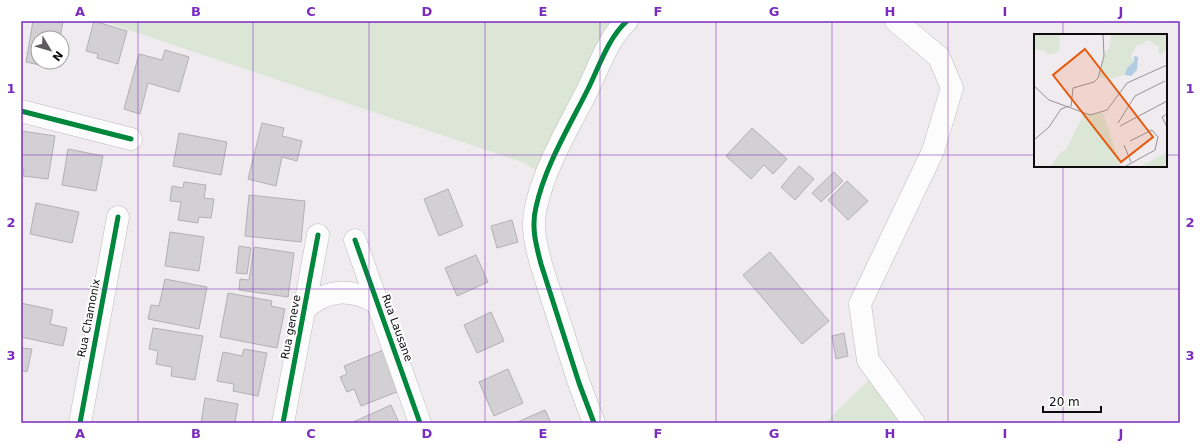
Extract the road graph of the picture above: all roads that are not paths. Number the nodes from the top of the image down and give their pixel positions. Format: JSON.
{"nodes":[{"id":1,"x":627,"y":21,"type":"edge"},
{"id":2,"x":896,"y":21,"type":"edge"},
{"id":3,"x":21,"y":110,"type":"edge"},
{"id":4,"x":131,"y":139,"type":"dead end"},
{"id":5,"x":118,"y":217,"type":"dead end"},
{"id":6,"x":318,"y":235,"type":"dead end"},
{"id":7,"x":355,"y":240,"type":"dead end"},
{"id":8,"x":376,"y":302,"type":"junction"},
{"id":9,"x":304,"y":309,"type":"junction"},
{"id":10,"x":80,"y":423,"type":"edge"},
{"id":11,"x":283,"y":423,"type":"edge"},
{"id":12,"x":420,"y":423,"type":"edge"},
{"id":13,"x":594,"y":423,"type":"edge"},
{"id":14,"x":914,"y":423,"type":"edge"}],
"edges":[{"from":1,"to":13,"type":"street"},
{"from":2,"to":14,"type":"street"},
{"from":3,"to":4,"type":"street"},
{"from":5,"to":10,"type":"street","name":"Rua Chamonix"},
{"from":6,"to":9,"type":"street","name":"Rua geneve"},
{"from":7,"to":8,"type":"street","name":"Rua Lausane"},
{"from":8,"to":9,"type":"street"},
{"from":8,"to":12,"type":"street","name":"Rua Lausane"},
{"from":9,"to":11,"type":"street","name":"Rua geneve"}]}
